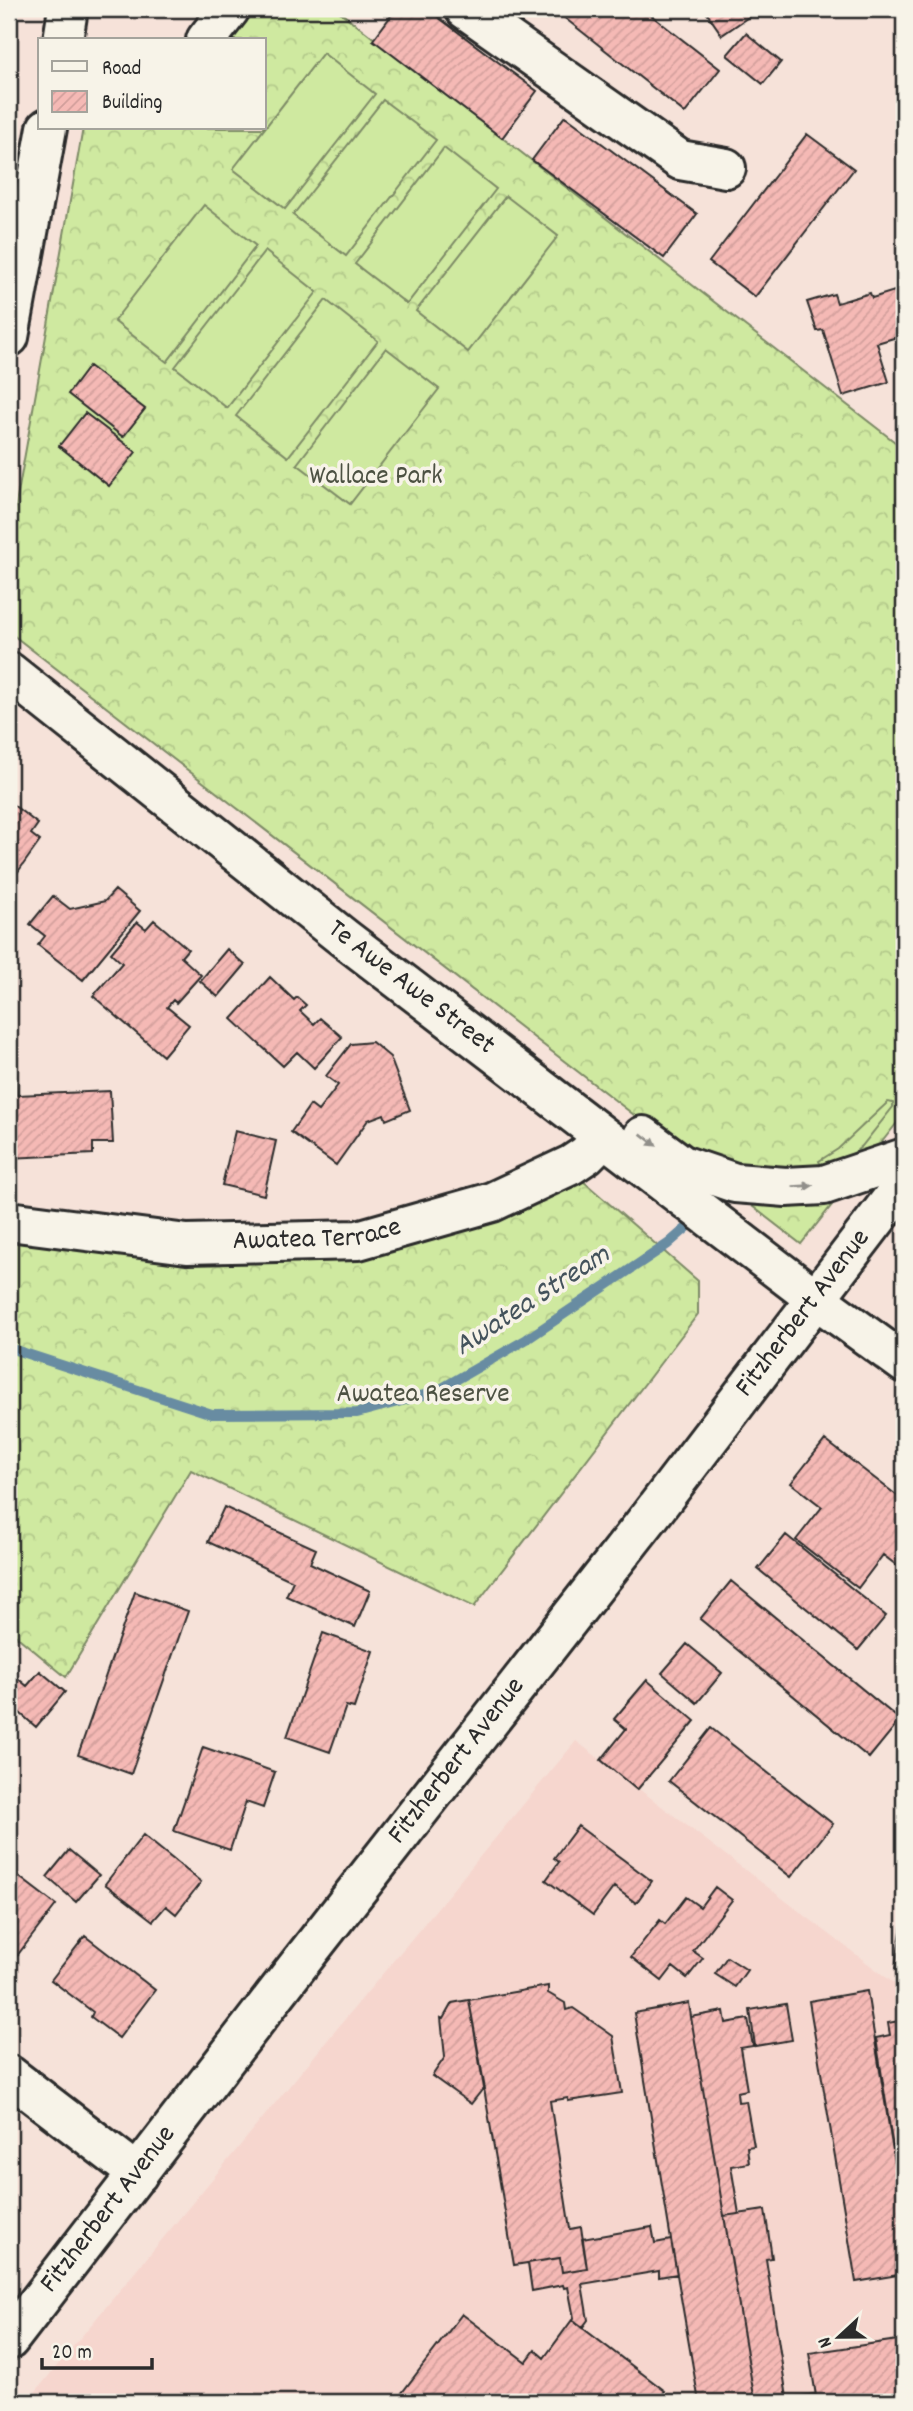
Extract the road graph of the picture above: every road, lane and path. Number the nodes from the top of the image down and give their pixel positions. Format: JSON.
{"nodes":[{"id":1,"x":68,"y":9,"type":"edge"},
{"id":2,"x":230,"y":9,"type":"edge"},
{"id":3,"x":465,"y":9,"type":"edge"},
{"id":4,"x":62,"y":38,"type":"edge"},
{"id":5,"x":208,"y":38,"type":"edge"},
{"id":6,"x":47,"y":130,"type":"edge"},
{"id":7,"x":726,"y":168,"type":"dead end"},
{"id":8,"x":9,"y":337,"type":"edge"},
{"id":9,"x":9,"y":672,"type":"edge"},
{"id":10,"x":466,"y":1029,"type":"junction"},
{"id":11,"x":603,"y":1138,"type":"junction"},
{"id":12,"x":904,"y":1158,"type":"edge"},
{"id":13,"x":904,"y":1183,"type":"edge"},
{"id":14,"x":9,"y":1220,"type":"edge"},
{"id":15,"x":816,"y":1299,"type":"junction"},
{"id":16,"x":904,"y":1363,"type":"edge"},
{"id":17,"x":9,"y":2075,"type":"edge"},
{"id":18,"x":138,"y":2174,"type":"junction"},
{"id":19,"x":9,"y":2340,"type":"edge"}],
"edges":[{"from":1,"to":4,"type":"main road"},
{"from":2,"to":5,"type":"main road"},
{"from":3,"to":7,"type":"main road"},
{"from":6,"to":8,"type":"main road"},
{"from":9,"to":10,"type":"main road","name":"Te Awe Awe Street"},
{"from":10,"to":11,"type":"main road","name":"Te Awe Awe Street"},
{"from":10,"to":12,"type":"main road","one_way":true},
{"from":11,"to":14,"type":"main road","name":"Awatea Terrace"},
{"from":11,"to":15,"type":"main road","name":"Te Awe Awe Street"},
{"from":13,"to":15,"type":"main road","name":"Fitzherbert Avenue"},
{"from":15,"to":16,"type":"main road","name":"Te Awe Awe Street"},
{"from":15,"to":18,"type":"main road","name":"Fitzherbert Avenue"},
{"from":17,"to":18,"type":"main road"},
{"from":18,"to":19,"type":"main road","name":"Fitzherbert Avenue"}]}
